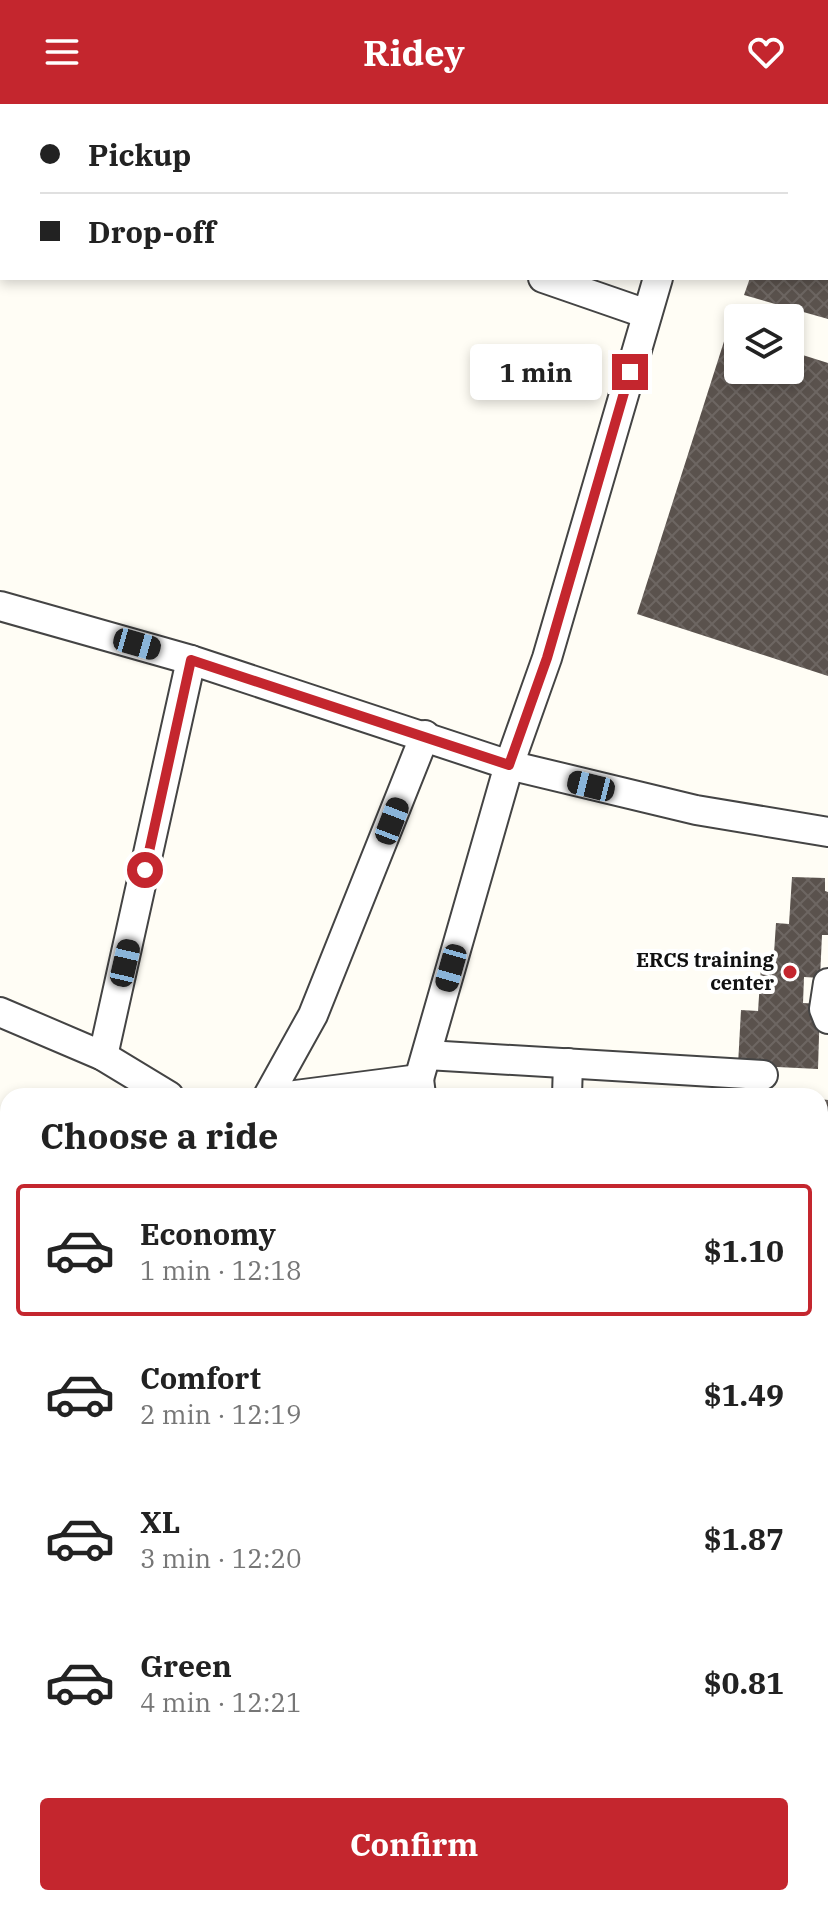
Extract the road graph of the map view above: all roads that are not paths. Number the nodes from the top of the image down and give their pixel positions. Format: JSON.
{"nodes":[{"id":1,"x":549,"y":280,"type":"edge"},
{"id":2,"x":657,"y":280,"type":"edge"},
{"id":3,"x":647,"y":314,"type":"junction"},
{"id":4,"x":0,"y":606,"type":"edge"},
{"id":5,"x":191,"y":660,"type":"junction"},
{"id":6,"x":425,"y":735,"type":"junction"},
{"id":7,"x":509,"y":765,"type":"junction"},
{"id":8,"x":828,"y":832,"type":"edge"},
{"id":9,"x":828,"y":983,"type":"edge"},
{"id":10,"x":0,"y":1012,"type":"edge"},
{"id":11,"x":828,"y":1019,"type":"edge"},
{"id":12,"x":103,"y":1056,"type":"junction"},
{"id":13,"x":568,"y":1063,"type":"junction"},
{"id":14,"x":763,"y":1075,"type":"dead end"},
{"id":15,"x":422,"y":1077,"type":"edge"},
{"id":16,"x":156,"y":1088,"type":"edge"},
{"id":17,"x":272,"y":1088,"type":"edge"},
{"id":18,"x":344,"y":1088,"type":"edge"},
{"id":19,"x":567,"y":1088,"type":"edge"}],
"edges":[{"from":1,"to":3,"type":"street"},
{"from":2,"to":3,"type":"street"},
{"from":3,"to":7,"type":"street"},
{"from":4,"to":5,"type":"street"},
{"from":5,"to":6,"type":"street"},
{"from":5,"to":12,"type":"street"},
{"from":6,"to":7,"type":"street"},
{"from":6,"to":17,"type":"street"},
{"from":7,"to":8,"type":"street"},
{"from":7,"to":15,"type":"street"},
{"from":9,"to":11,"type":"street"},
{"from":10,"to":12,"type":"street"},
{"from":12,"to":16,"type":"street"},
{"from":13,"to":14,"type":"street"},
{"from":13,"to":15,"type":"street"},
{"from":13,"to":19,"type":"street"},
{"from":15,"to":18,"type":"street"}]}
